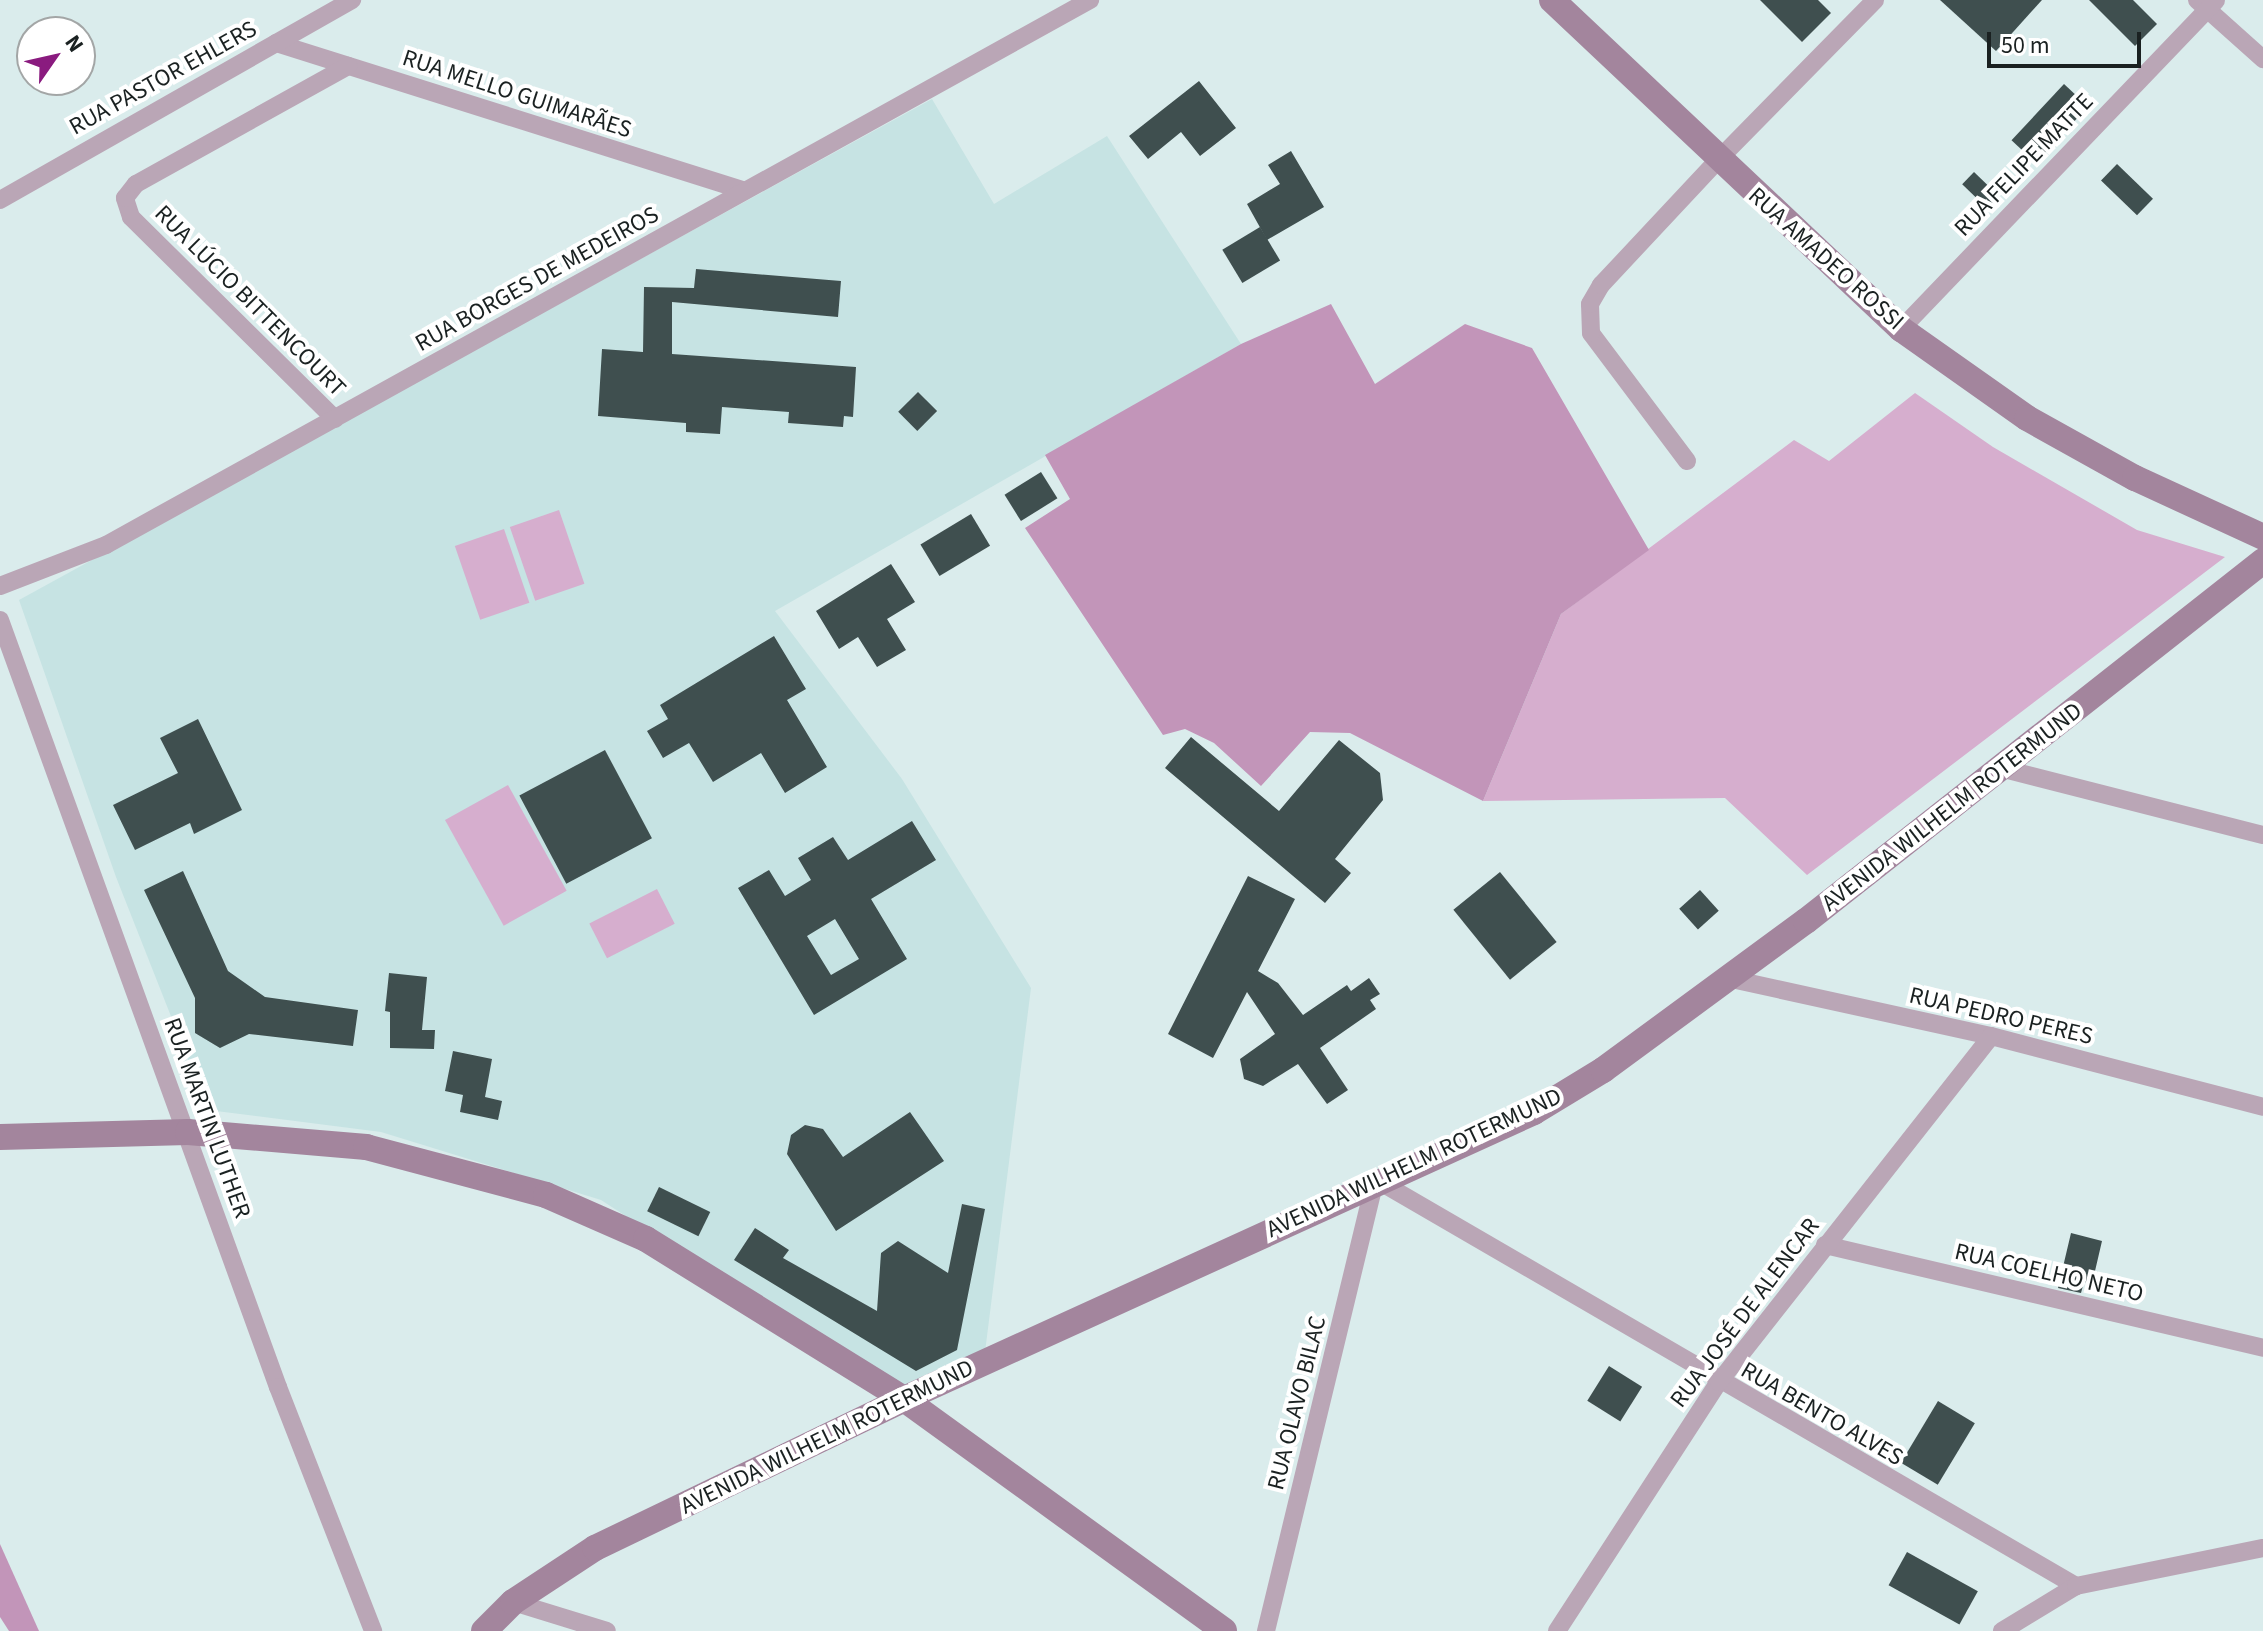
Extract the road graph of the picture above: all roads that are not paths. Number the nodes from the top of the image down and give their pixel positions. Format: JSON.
{"nodes":[{"id":1,"x":352,"y":0,"type":"edge"},
{"id":2,"x":1090,"y":0,"type":"edge"},
{"id":3,"x":1552,"y":0,"type":"edge"},
{"id":4,"x":1875,"y":0,"type":"edge"},
{"id":5,"x":2207,"y":3,"type":"edge"},
{"id":6,"x":276,"y":43,"type":"junction"},
{"id":7,"x":2263,"y":59,"type":"edge"},
{"id":8,"x":348,"y":66,"type":"junction"},
{"id":9,"x":1718,"y":160,"type":"junction"},
{"id":10,"x":744,"y":191,"type":"junction"},
{"id":11,"x":0,"y":200,"type":"edge"},
{"id":12,"x":1901,"y":329,"type":"junction"},
{"id":13,"x":335,"y":419,"type":"junction"},
{"id":14,"x":1687,"y":461,"type":"dead end"},
{"id":15,"x":2263,"y":537,"type":"edge"},
{"id":16,"x":2263,"y":561,"type":"edge"},
{"id":17,"x":0,"y":586,"type":"edge"},
{"id":18,"x":0,"y":620,"type":"edge"},
{"id":19,"x":2004,"y":769,"type":"junction"},
{"id":20,"x":2263,"y":835,"type":"edge"},
{"id":21,"x":1727,"y":978,"type":"junction"},
{"id":22,"x":1991,"y":1036,"type":"junction"},
{"id":23,"x":2263,"y":1107,"type":"edge"},
{"id":24,"x":188,"y":1132,"type":"junction"},
{"id":25,"x":0,"y":1137,"type":"edge"},
{"id":26,"x":1378,"y":1185,"type":"junction"},
{"id":27,"x":1825,"y":1245,"type":"junction"},
{"id":28,"x":2263,"y":1348,"type":"edge"},
{"id":29,"x":1719,"y":1382,"type":"junction"},
{"id":30,"x":904,"y":1399,"type":"junction"},
{"id":31,"x":2263,"y":1548,"type":"edge"},
{"id":32,"x":2076,"y":1586,"type":"junction"},
{"id":33,"x":513,"y":1602,"type":"junction"},
{"id":34,"x":373,"y":1631,"type":"edge"},
{"id":35,"x":484,"y":1631,"type":"edge"},
{"id":36,"x":607,"y":1631,"type":"edge"},
{"id":37,"x":1224,"y":1631,"type":"edge"},
{"id":38,"x":1266,"y":1631,"type":"edge"},
{"id":39,"x":1557,"y":1631,"type":"edge"},
{"id":40,"x":2002,"y":1631,"type":"edge"}],
"edges":[{"from":1,"to":6,"type":"street","name":"RUA PASTOR EHLERS"},
{"from":2,"to":10,"type":"street","name":"RUA BORGES DE MEDEIROS"},
{"from":3,"to":9,"type":"street","name":"RUA AMADEO ROSSI"},
{"from":4,"to":9,"type":"street"},
{"from":5,"to":7,"type":"street"},
{"from":5,"to":12,"type":"street","name":"RUA FELIPE MATTE"},
{"from":6,"to":8,"type":"street","name":"RUA MELLO GUIMARÃES"},
{"from":6,"to":11,"type":"street","name":"RUA PASTOR EHLERS"},
{"from":8,"to":10,"type":"street","name":"RUA MELLO GUIMARÃES"},
{"from":8,"to":13,"type":"street","name":"RUA LÚCIO BITTENCOURT"},
{"from":9,"to":12,"type":"street","name":"RUA AMADEO ROSSI"},
{"from":9,"to":14,"type":"street"},
{"from":10,"to":13,"type":"street","name":"RUA BORGES DE MEDEIROS"},
{"from":12,"to":15,"type":"street","name":"RUA AMADEO ROSSI"},
{"from":13,"to":17,"type":"street","name":"RUA BORGES DE MEDEIROS"},
{"from":16,"to":19,"type":"street","name":"AVENIDA WILHELM ROTERMUND"},
{"from":18,"to":24,"type":"street","name":"RUA MARTIN LUTHER"},
{"from":19,"to":20,"type":"street"},
{"from":19,"to":21,"type":"street","name":"AVENIDA WILHELM ROTERMUND"},
{"from":21,"to":22,"type":"street","name":"RUA PEDRO PERES"},
{"from":21,"to":26,"type":"street","name":"AVENIDA WILHELM ROTERMUND"},
{"from":22,"to":23,"type":"street","name":"RUA PEDRO PERES"},
{"from":22,"to":27,"type":"street","name":"RUA JOSÉ DE ALENCAR"},
{"from":24,"to":25,"type":"street"},
{"from":24,"to":30,"type":"street"},
{"from":24,"to":34,"type":"street","name":"RUA MARTIN LUTHER"},
{"from":26,"to":29,"type":"street","name":"RUA BENTO ALVES"},
{"from":26,"to":30,"type":"street","name":"AVENIDA WILHELM ROTERMUND"},
{"from":26,"to":38,"type":"street","name":"RUA OLAVO BILAC"},
{"from":27,"to":28,"type":"street","name":"RUA COELHO NETO"},
{"from":27,"to":29,"type":"street","name":"RUA JOSÉ DE ALENCAR"},
{"from":29,"to":32,"type":"street","name":"RUA BENTO ALVES"},
{"from":29,"to":39,"type":"street","name":"RUA JOSÉ DE ALENCAR"},
{"from":30,"to":33,"type":"street","name":"AVENIDA WILHELM ROTERMUND"},
{"from":30,"to":37,"type":"street"},
{"from":31,"to":32,"type":"street"},
{"from":32,"to":40,"type":"street"},
{"from":33,"to":35,"type":"street","name":"AVENIDA WILHELM ROTERMUND"},
{"from":33,"to":36,"type":"street"}]}
